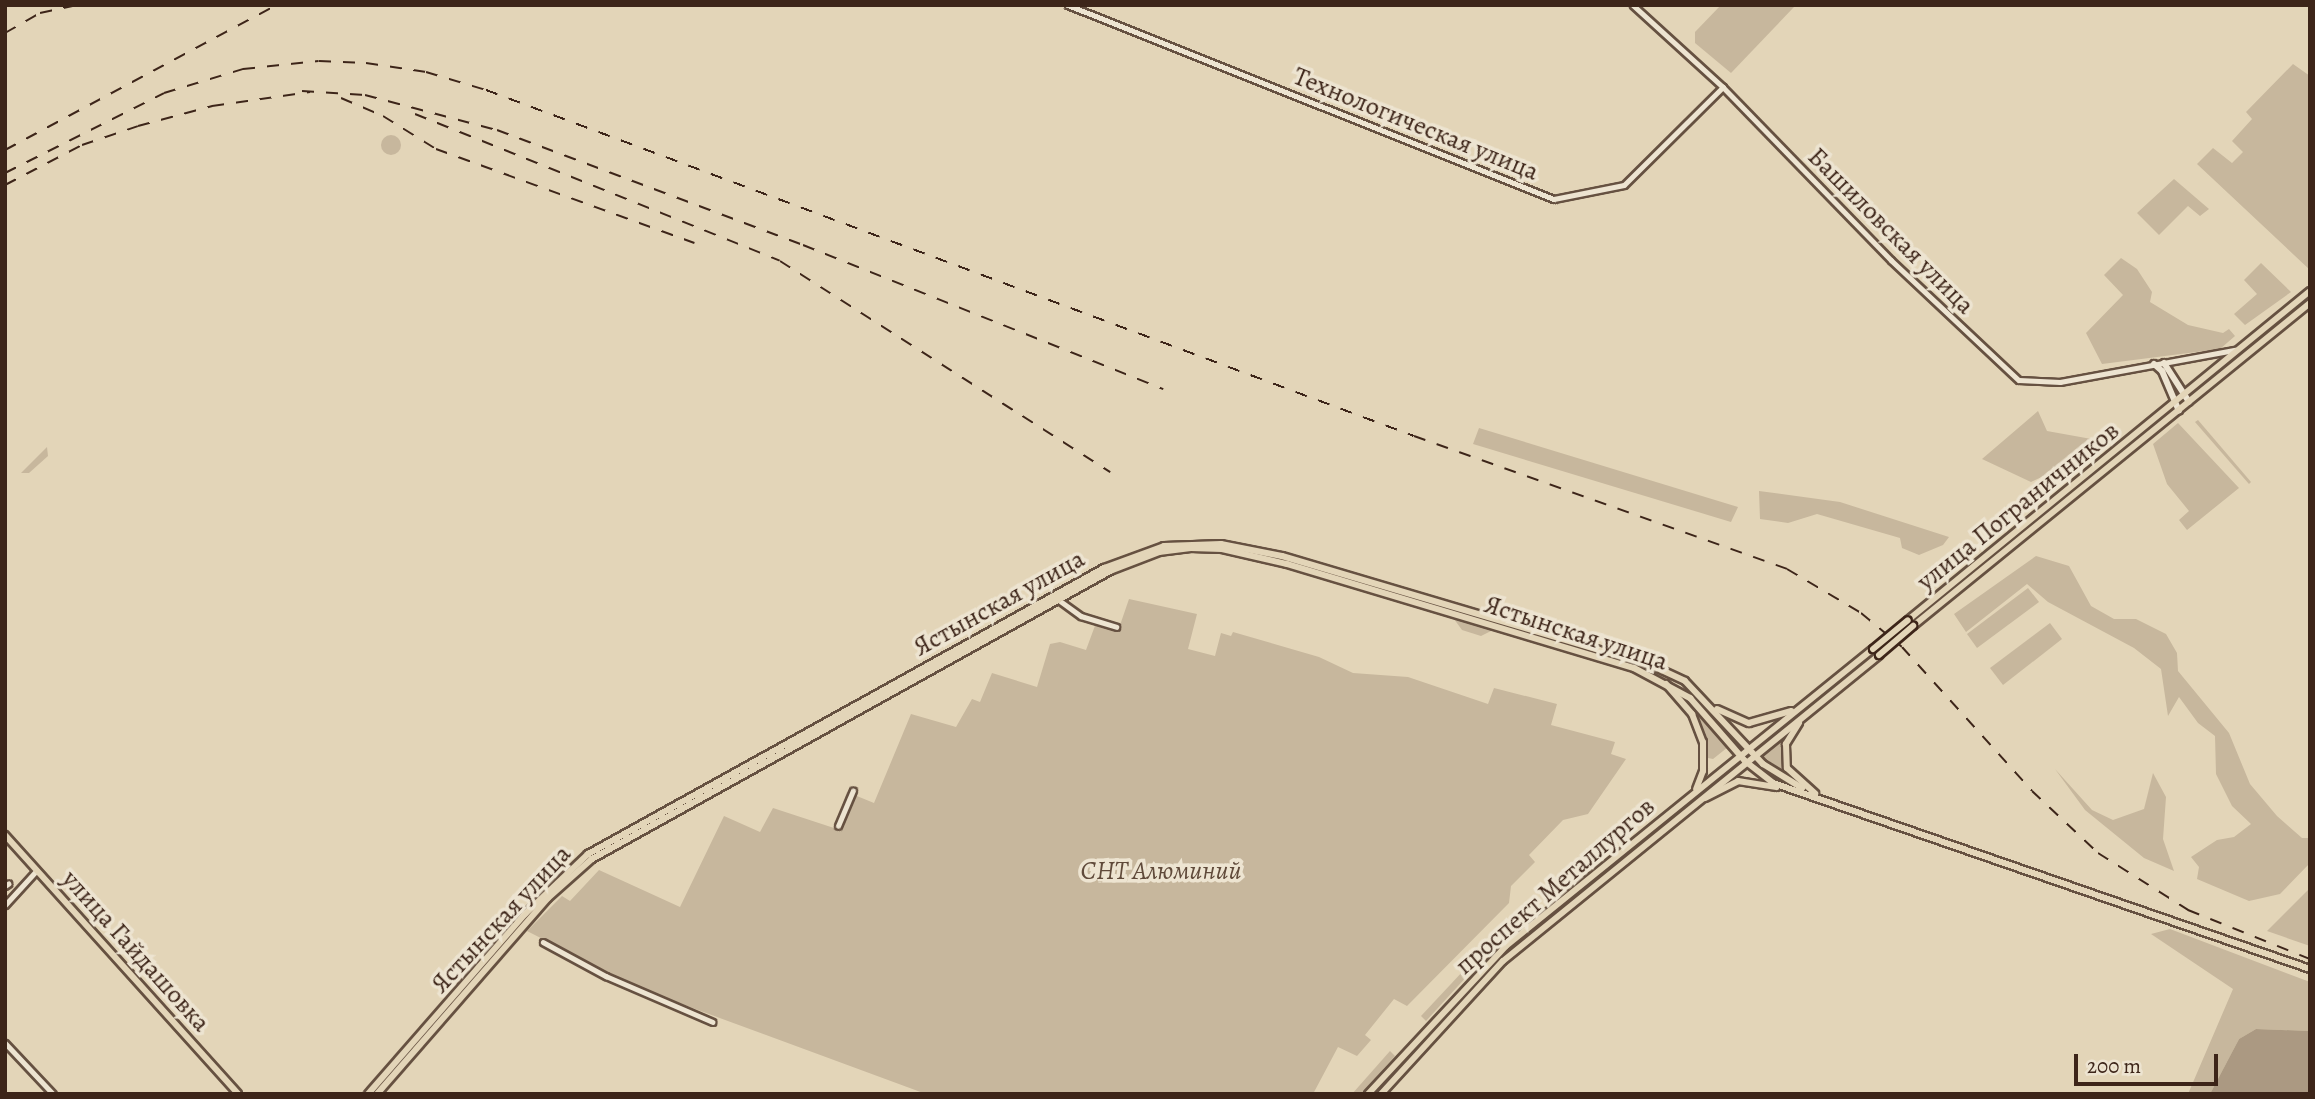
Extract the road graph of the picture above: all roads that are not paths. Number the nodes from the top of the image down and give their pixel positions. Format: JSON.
{"nodes":[{"id":1,"x":1068,"y":5,"type":"edge"},
{"id":2,"x":1633,"y":5,"type":"edge"},
{"id":3,"x":1723,"y":87,"type":"junction"},
{"id":4,"x":2310,"y":291,"type":"edge"},
{"id":5,"x":2310,"y":303,"type":"edge"},
{"id":6,"x":2238,"y":350,"type":"junction"},
{"id":7,"x":2164,"y":363,"type":"junction"},
{"id":8,"x":2154,"y":364,"type":"junction"},
{"id":9,"x":2184,"y":395,"type":"junction"},
{"id":10,"x":2189,"y":402,"type":"junction"},
{"id":11,"x":2174,"y":403,"type":"junction"},
{"id":12,"x":2179,"y":411,"type":"junction"},
{"id":13,"x":1059,"y":600,"type":"junction"},
{"id":14,"x":1116,"y":627,"type":"dead end"},
{"id":15,"x":1876,"y":652,"type":"junction"},
{"id":16,"x":1653,"y":675,"type":"junction"},
{"id":17,"x":1708,"y":702,"type":"junction"},
{"id":18,"x":1802,"y":706,"type":"junction"},
{"id":19,"x":1803,"y":716,"type":"junction"},
{"id":20,"x":1748,"y":749,"type":"junction"},
{"id":21,"x":1740,"y":754,"type":"junction"},
{"id":22,"x":1754,"y":755,"type":"junction"},
{"id":23,"x":1745,"y":761,"type":"junction"},
{"id":24,"x":853,"y":791,"type":"dead end"},
{"id":25,"x":1692,"y":794,"type":"junction"},
{"id":26,"x":1820,"y":796,"type":"junction"},
{"id":27,"x":1698,"y":801,"type":"junction"},
{"id":28,"x":838,"y":826,"type":"dead end"},
{"id":29,"x":5,"y":835,"type":"edge"},
{"id":30,"x":37,"y":870,"type":"junction"},
{"id":31,"x":5,"y":905,"type":"edge"},
{"id":32,"x":543,"y":942,"type":"dead end"},
{"id":33,"x":2310,"y":968,"type":"edge"},
{"id":34,"x":713,"y":1022,"type":"dead end"},
{"id":35,"x":5,"y":1043,"type":"edge"},
{"id":36,"x":53,"y":1094,"type":"edge"},
{"id":37,"x":238,"y":1094,"type":"edge"},
{"id":38,"x":368,"y":1094,"type":"edge"},
{"id":39,"x":377,"y":1094,"type":"edge"},
{"id":40,"x":1368,"y":1094,"type":"edge"},
{"id":41,"x":1381,"y":1094,"type":"edge"}],
"edges":[{"from":1,"to":3,"type":"street","name":"Технологическая улица"},
{"from":2,"to":3,"type":"street","name":"Башиловская улица"},
{"from":3,"to":8,"type":"street","name":"Башиловская улица"},
{"from":4,"to":6,"type":"main road","name":"улица Пограничников"},
{"from":5,"to":10,"type":"main road","name":"улица Пограничников"},
{"from":6,"to":7,"type":"street","name":"Башиловская улица"},
{"from":6,"to":9,"type":"main road","name":"улица Пограничников"},
{"from":7,"to":8,"type":"street","name":"Башиловская улица"},
{"from":7,"to":9,"type":"main road"},
{"from":8,"to":11,"type":"main road"},
{"from":9,"to":10,"type":"main road"},
{"from":9,"to":11,"type":"main road","name":"улица Пограничников"},
{"from":10,"to":12,"type":"main road","name":"улица Пограничников"},
{"from":11,"to":12,"type":"main road"},
{"from":11,"to":15,"type":"main road","name":"улица Пограничников","bridge":true},
{"from":12,"to":15,"type":"main road","name":"улица Пограничников","bridge":true},
{"from":13,"to":14,"type":"street"},
{"from":13,"to":16,"type":"main road","name":"Ястынская улица"},
{"from":13,"to":39,"type":"main road","name":"Ястынская улица"},
{"from":15,"to":18,"type":"main road","name":"улица Пограничников"},
{"from":15,"to":19,"type":"main road","name":"улица Пограничников"},
{"from":16,"to":21,"type":"main road","name":"Ястынская улица"},
{"from":16,"to":25,"type":"main road"},
{"from":17,"to":18,"type":"main road"},
{"from":17,"to":20,"type":"main road","name":"Ястынская улица"},
{"from":17,"to":38,"type":"main road","name":"Ястынская улица"},
{"from":18,"to":20,"type":"main road","name":"улица Пограничников"},
{"from":19,"to":22,"type":"main road","name":"улица Пограничников"},
{"from":19,"to":26,"type":"main road"},
{"from":20,"to":21,"type":"main road","name":"проспект Металлургов"},
{"from":20,"to":22,"type":"main road","name":"Ястынская улица"},
{"from":21,"to":23,"type":"main road","name":"Ястынская улица"},
{"from":21,"to":25,"type":"main road","name":"проспект Металлургов"},
{"from":22,"to":23,"type":"main road","name":"проспект Металлургов"},
{"from":22,"to":26,"type":"main road","name":"Ястынская улица"},
{"from":23,"to":26,"type":"main road","name":"Ястынская улица"},
{"from":23,"to":27,"type":"main road","name":"проспект Металлургов"},
{"from":24,"to":28,"type":"street"},
{"from":25,"to":40,"type":"main road","name":"проспект Металлургов"},
{"from":26,"to":27,"type":"main road"},
{"from":26,"to":33,"type":"main road"},
{"from":27,"to":41,"type":"main road","name":"проспект Металлургов"},
{"from":29,"to":30,"type":"main road","name":"улица Гайдашовка"},
{"from":30,"to":31,"type":"street"},
{"from":30,"to":37,"type":"main road","name":"улица Гайдашовка"},
{"from":32,"to":34,"type":"street"},
{"from":35,"to":36,"type":"street"}]}
